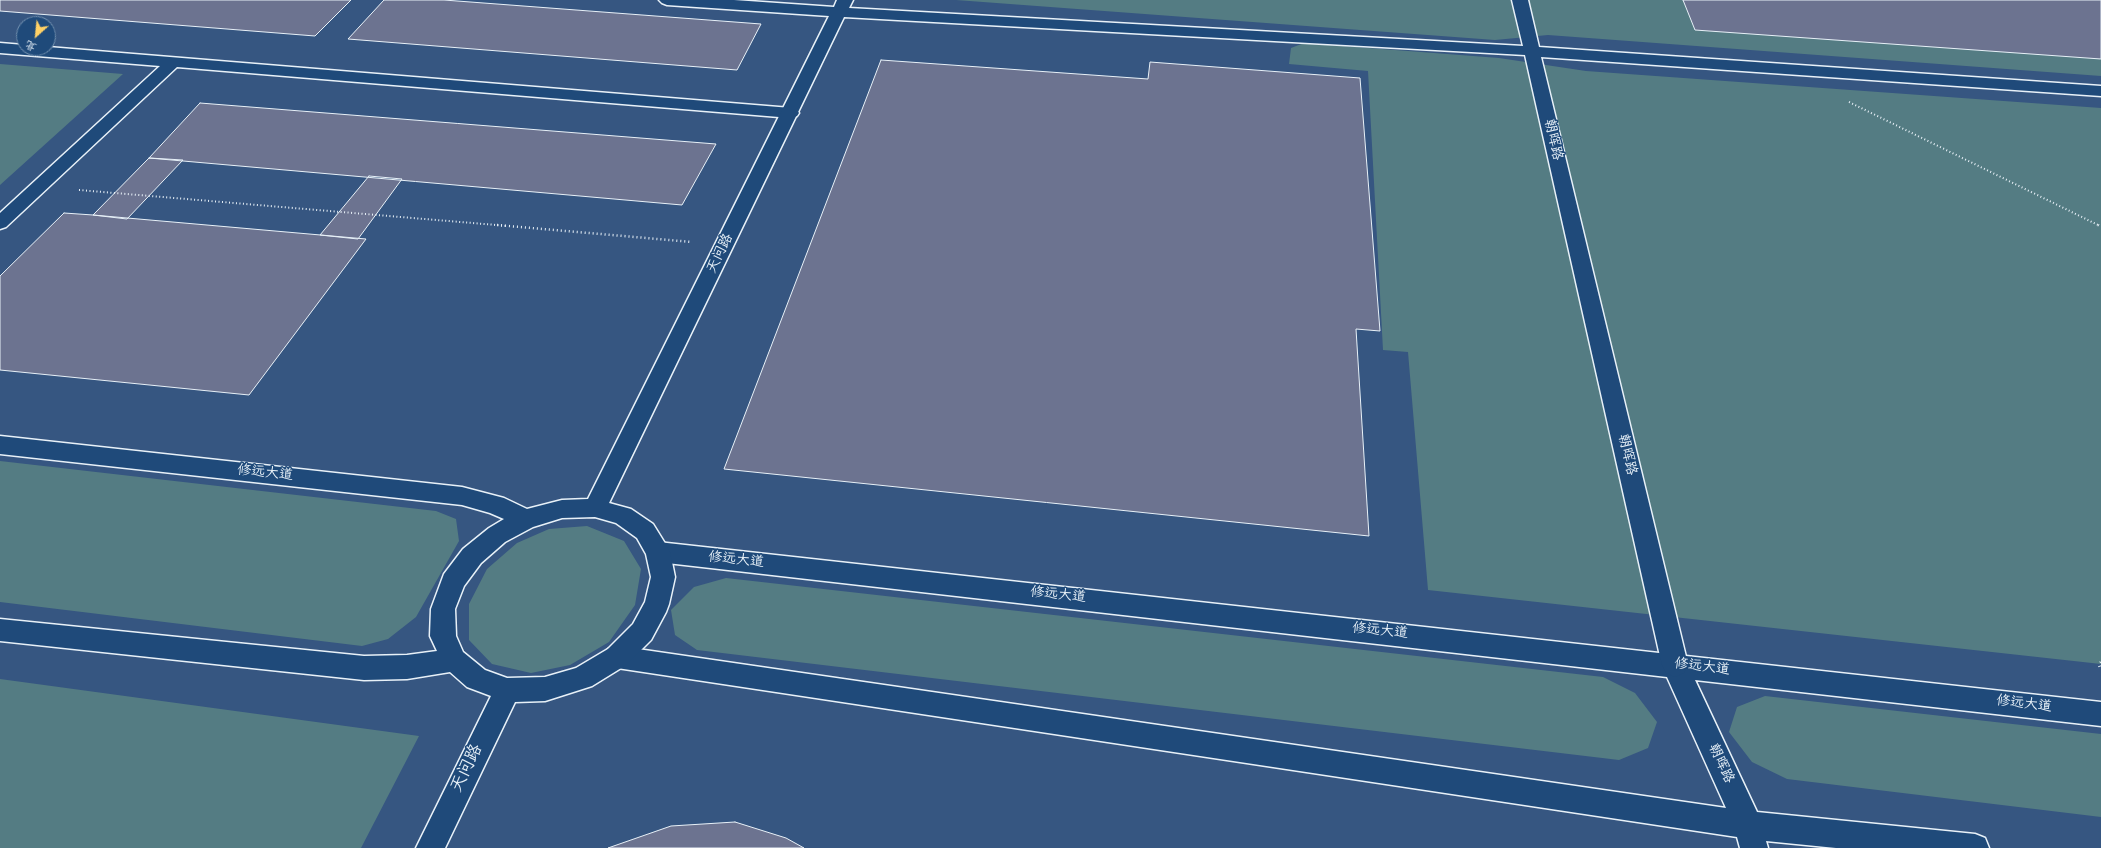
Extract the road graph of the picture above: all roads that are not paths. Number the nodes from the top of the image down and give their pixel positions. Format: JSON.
{"nodes":[{"id":1,"x":667,"y":0,"type":"edge"},
{"id":2,"x":1520,"y":0,"type":"edge"},
{"id":3,"x":843,"y":6,"type":"edge"},
{"id":4,"x":0,"y":48,"type":"edge"},
{"id":5,"x":1531,"y":51,"type":"junction"},
{"id":6,"x":173,"y":62,"type":"junction"},
{"id":7,"x":2101,"y":91,"type":"edge"},
{"id":8,"x":791,"y":113,"type":"junction"},
{"id":9,"x":0,"y":223,"type":"edge"},
{"id":10,"x":0,"y":445,"type":"edge"},
{"id":11,"x":595,"y":508,"type":"junction"},
{"id":12,"x":526,"y":519,"type":"junction"},
{"id":13,"x":658,"y":552,"type":"junction"},
{"id":14,"x":0,"y":630,"type":"edge"},
{"id":15,"x":617,"y":657,"type":"junction"},
{"id":16,"x":454,"y":660,"type":"junction"},
{"id":17,"x":1675,"y":665,"type":"junction"},
{"id":18,"x":506,"y":690,"type":"junction"},
{"id":19,"x":2101,"y":714,"type":"edge"},
{"id":20,"x":1751,"y":836,"type":"edge"},
{"id":21,"x":430,"y":848,"type":"edge"},
{"id":22,"x":1975,"y":848,"type":"edge"}],
"edges":[{"from":1,"to":3,"type":"street"},
{"from":2,"to":5,"type":"street","name":"朝晖路"},
{"from":3,"to":5,"type":"street"},
{"from":3,"to":8,"type":"street","name":"天问路"},
{"from":4,"to":6,"type":"lane"},
{"from":5,"to":7,"type":"street"},
{"from":5,"to":17,"type":"street","name":"朝晖路"},
{"from":6,"to":8,"type":"lane"},
{"from":6,"to":9,"type":"lane"},
{"from":8,"to":11,"type":"street","name":"天问路"},
{"from":10,"to":12,"type":"street","name":"修远大道"},
{"from":11,"to":12,"type":"street"},
{"from":11,"to":13,"type":"street"},
{"from":12,"to":16,"type":"street"},
{"from":13,"to":15,"type":"street"},
{"from":13,"to":17,"type":"street","name":"修远大道"},
{"from":14,"to":16,"type":"street"},
{"from":15,"to":18,"type":"street"},
{"from":15,"to":20,"type":"street"},
{"from":16,"to":18,"type":"street"},
{"from":17,"to":19,"type":"street","name":"修远大道"},
{"from":17,"to":20,"type":"street","name":"朝晖路"},
{"from":18,"to":21,"type":"street","name":"天问路"},
{"from":20,"to":22,"type":"street"}]}
